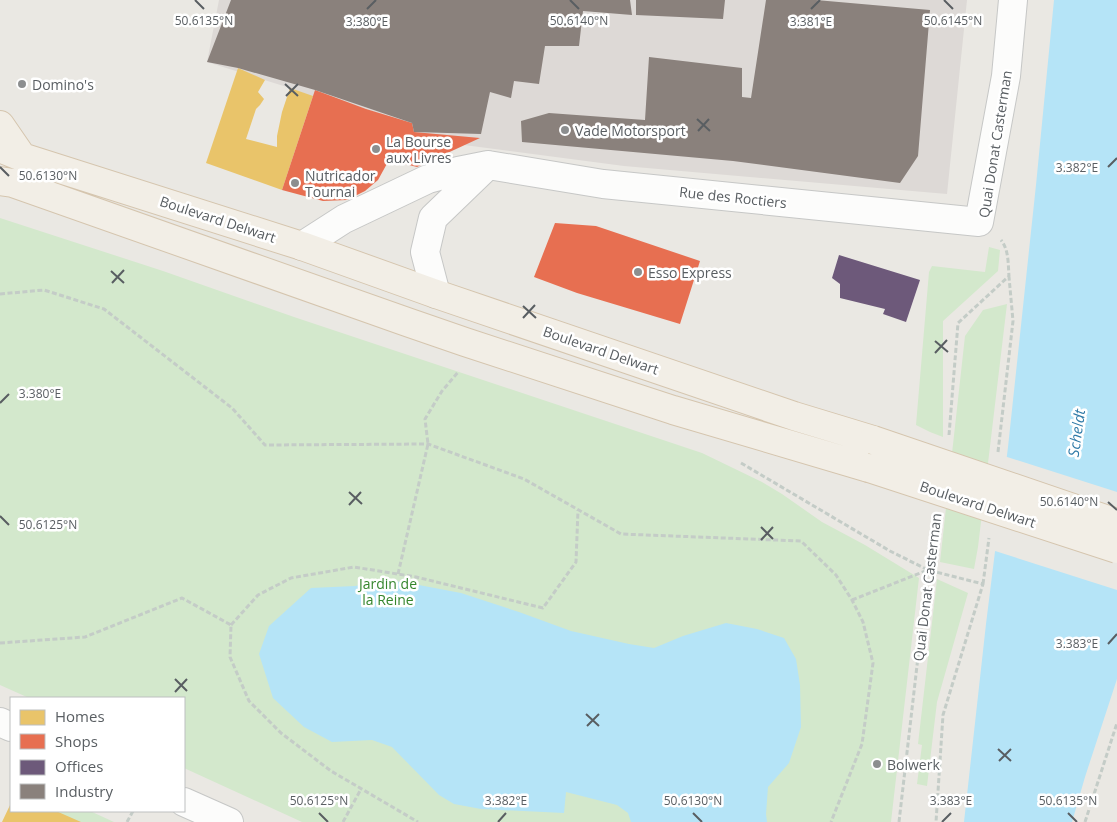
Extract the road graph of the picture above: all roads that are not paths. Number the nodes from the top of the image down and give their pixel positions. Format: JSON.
{"nodes":[{"id":1,"x":1013,"y":0,"type":"edge"},
{"id":2,"x":0,"y":125,"type":"edge"},
{"id":3,"x":11,"y":152,"type":"edge"},
{"id":4,"x":488,"y":165,"type":"junction"},
{"id":5,"x":4,"y":183,"type":"edge"},
{"id":6,"x":980,"y":222,"type":"joint"},
{"id":7,"x":302,"y":246,"type":"junction"},
{"id":8,"x":436,"y":294,"type":"junction"},
{"id":9,"x":1117,"y":523,"type":"edge"},
{"id":10,"x":1117,"y":550,"type":"edge"},
{"id":11,"x":185,"y":802,"type":"edge"},
{"id":12,"x":229,"y":822,"type":"edge"}],
"edges":[{"from":1,"to":6,"type":"street","name":"Quai Donat Casterman"},
{"from":2,"to":3,"type":"main road"},
{"from":3,"to":7,"type":"main road","name":"Boulevard Delwart"},
{"from":4,"to":6,"type":"street","name":"Rue des Roctiers"},
{"from":4,"to":7,"type":"street","name":"Rue des Roctiers"},
{"from":4,"to":8,"type":"street"},
{"from":5,"to":10,"type":"main road","name":"Boulevard Delwart","bridge":true},
{"from":7,"to":8,"type":"main road","name":"Boulevard Delwart"},
{"from":8,"to":9,"type":"main road","name":"Boulevard Delwart","bridge":true},
{"from":11,"to":12,"type":"street"}]}
